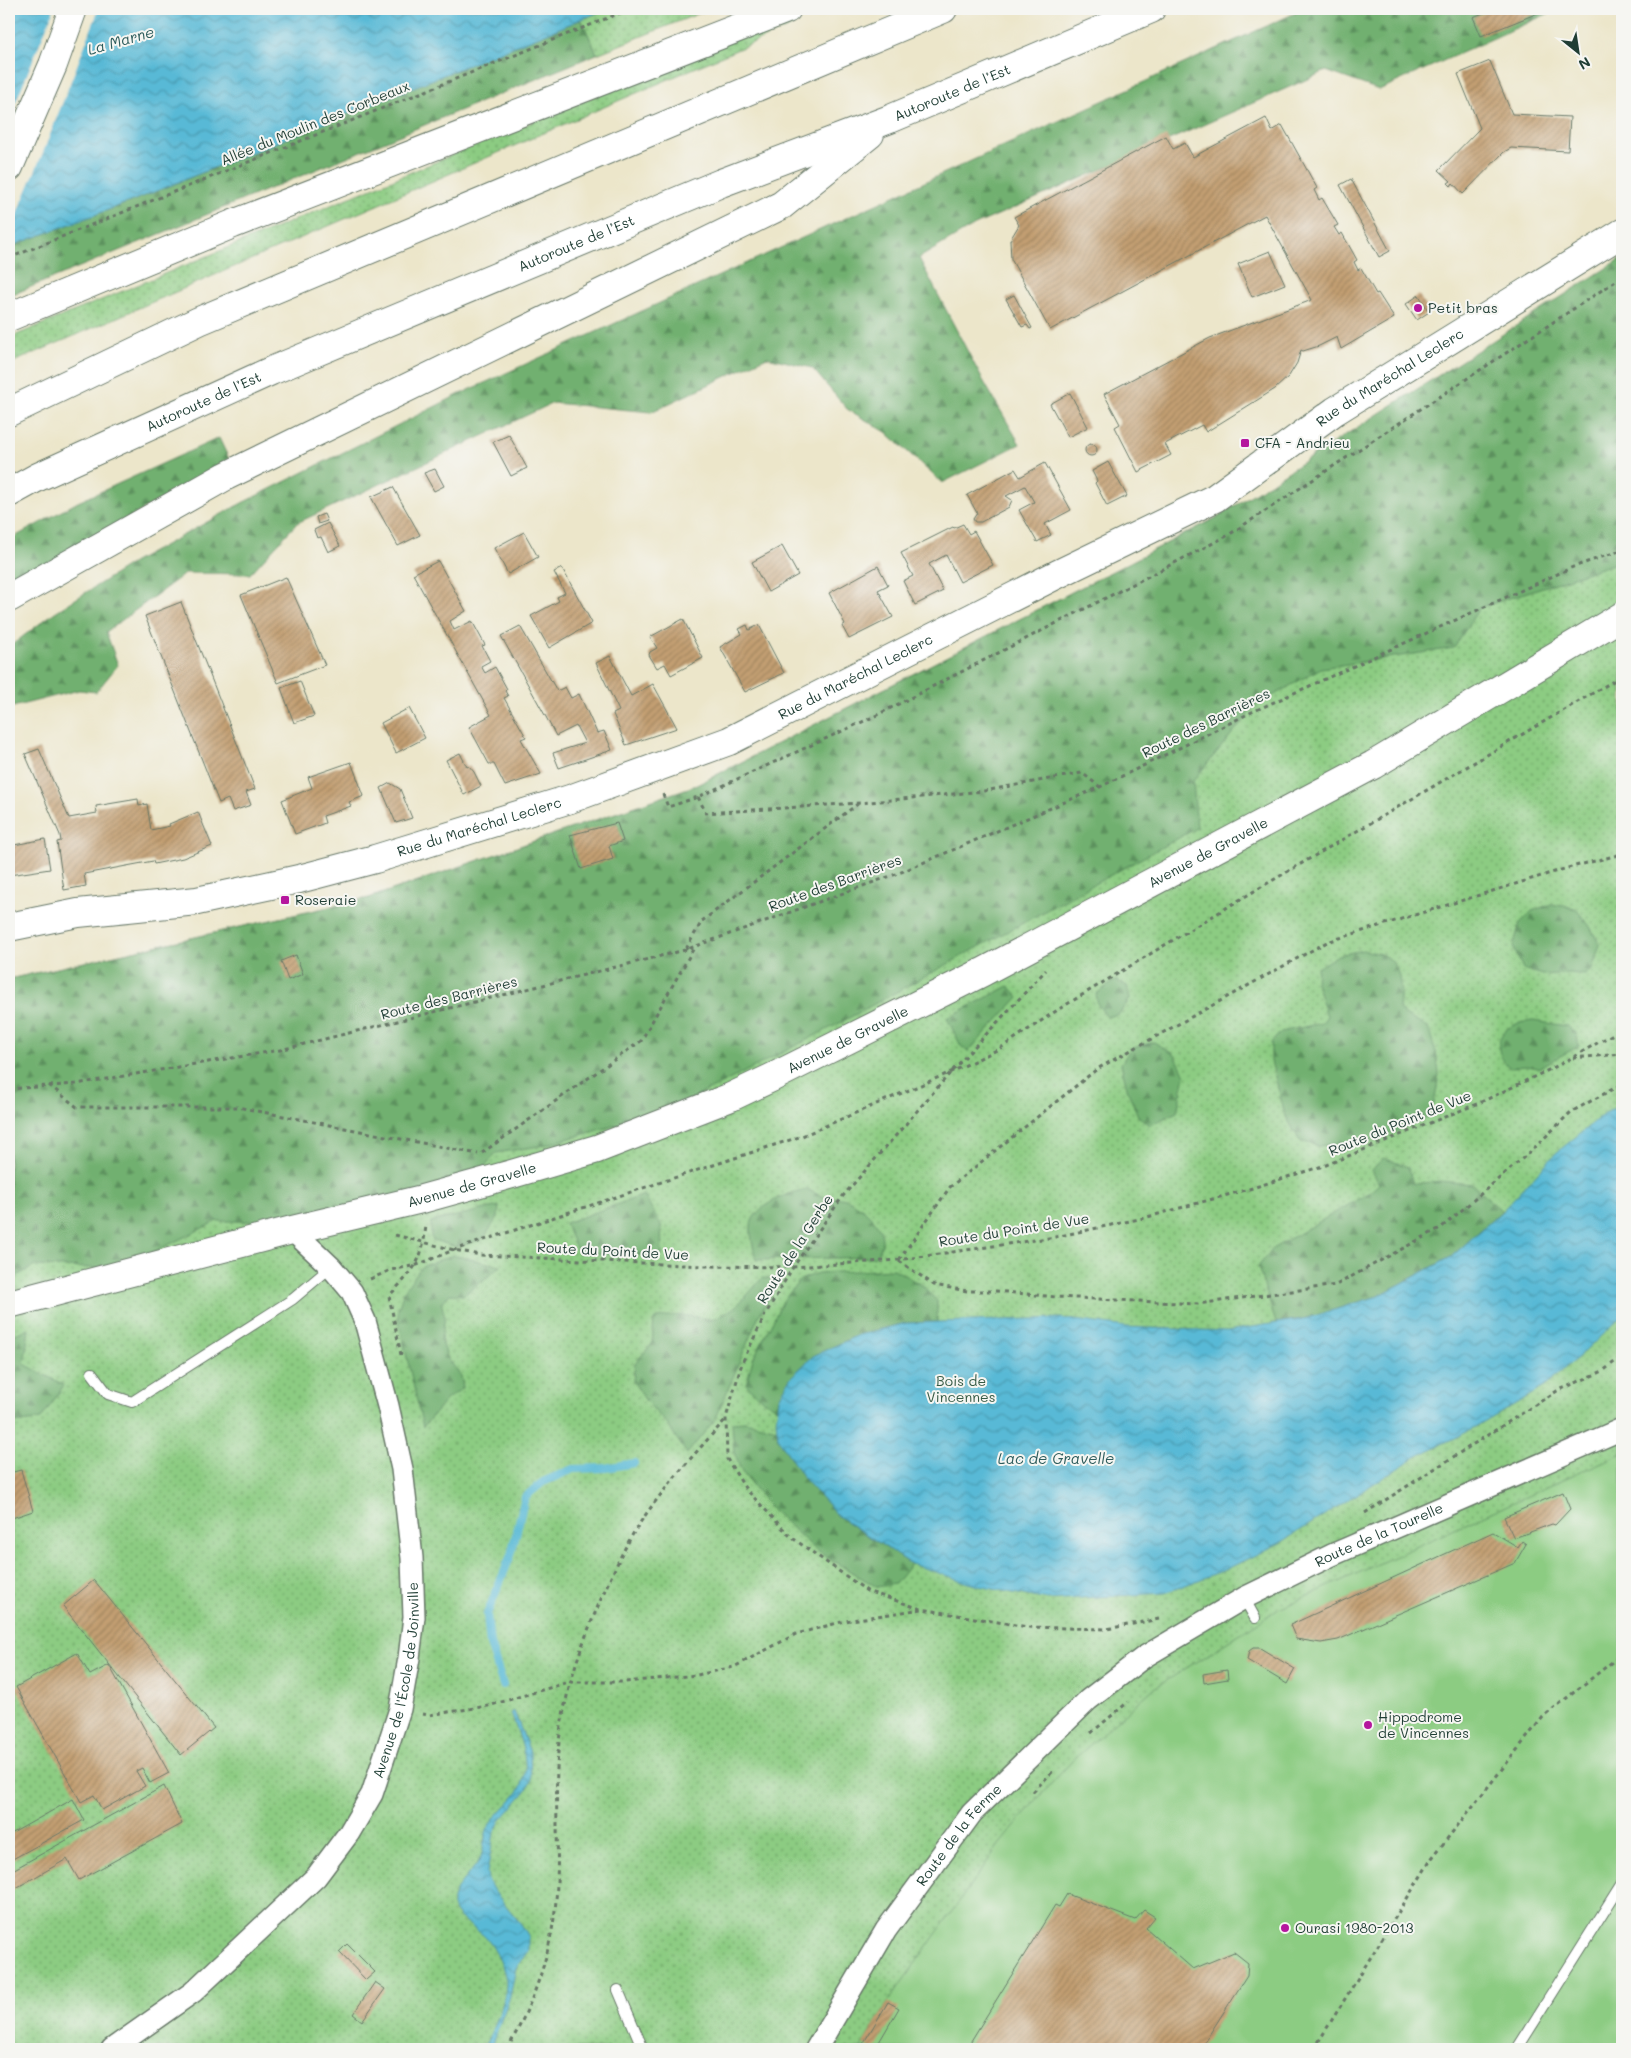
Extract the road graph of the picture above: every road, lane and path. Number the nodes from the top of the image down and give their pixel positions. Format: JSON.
{"nodes":[{"id":1,"x":73,"y":9,"type":"edge"},
{"id":2,"x":630,"y":9,"type":"edge"},
{"id":3,"x":787,"y":9,"type":"edge"},
{"id":4,"x":943,"y":9,"type":"edge"},
{"id":5,"x":1151,"y":9,"type":"edge"},
{"id":6,"x":890,"y":119,"type":"junction"},
{"id":7,"x":9,"y":168,"type":"edge"},
{"id":8,"x":1622,"y":233,"type":"edge"},
{"id":9,"x":9,"y":258,"type":"edge"},
{"id":10,"x":9,"y":317,"type":"edge"},
{"id":11,"x":9,"y":412,"type":"edge"},
{"id":12,"x":9,"y":493,"type":"edge"},
{"id":13,"x":1622,"y":550,"type":"edge"},
{"id":14,"x":9,"y":598,"type":"edge"},
{"id":15,"x":1622,"y":616,"type":"edge"},
{"id":16,"x":1622,"y":676,"type":"edge"},
{"id":17,"x":1100,"y":787,"type":"junction"},
{"id":18,"x":662,"y":791,"type":"dead end"},
{"id":19,"x":698,"y":797,"type":"dead end"},
{"id":20,"x":860,"y":803,"type":"junction"},
{"id":21,"x":668,"y":807,"type":"dead end"},
{"id":22,"x":1622,"y":854,"type":"edge"},
{"id":23,"x":9,"y":927,"type":"edge"},
{"id":24,"x":695,"y":946,"type":"junction"},
{"id":25,"x":686,"y":950,"type":"junction"},
{"id":26,"x":1046,"y":965,"type":"dead end"},
{"id":27,"x":1622,"y":1029,"type":"edge"},
{"id":28,"x":1622,"y":1054,"type":"edge"},
{"id":29,"x":1570,"y":1059,"type":"junction"},
{"id":30,"x":951,"y":1072,"type":"junction"},
{"id":31,"x":1622,"y":1084,"type":"edge"},
{"id":32,"x":49,"y":1085,"type":"junction"},
{"id":33,"x":9,"y":1089,"type":"edge"},
{"id":34,"x":480,"y":1154,"type":"junction"},
{"id":35,"x":474,"y":1160,"type":"dead end"},
{"id":36,"x":422,"y":1199,"type":"junction"},
{"id":37,"x":292,"y":1230,"type":"junction"},
{"id":38,"x":391,"y":1234,"type":"dead end"},
{"id":39,"x":424,"y":1242,"type":"junction"},
{"id":40,"x":454,"y":1250,"type":"junction"},
{"id":41,"x":898,"y":1260,"type":"junction"},
{"id":42,"x":417,"y":1266,"type":"junction"},
{"id":43,"x":331,"y":1267,"type":"junction"},
{"id":44,"x":793,"y":1267,"type":"junction"},
{"id":45,"x":352,"y":1292,"type":"junction"},
{"id":46,"x":9,"y":1304,"type":"edge"},
{"id":47,"x":1622,"y":1356,"type":"edge"},
{"id":48,"x":402,"y":1360,"type":"dead end"},
{"id":49,"x":92,"y":1373,"type":"dead end"},
{"id":50,"x":726,"y":1418,"type":"junction"},
{"id":51,"x":1622,"y":1429,"type":"edge"},
{"id":52,"x":1361,"y":1515,"type":"dead end"},
{"id":53,"x":1244,"y":1598,"type":"junction"},
{"id":54,"x":922,"y":1609,"type":"junction"},
{"id":55,"x":1161,"y":1618,"type":"dead end"},
{"id":56,"x":1255,"y":1618,"type":"dead end"},
{"id":57,"x":1622,"y":1654,"type":"edge"},
{"id":58,"x":1144,"y":1656,"type":"joint"},
{"id":59,"x":569,"y":1682,"type":"junction"},
{"id":60,"x":1135,"y":1696,"type":"dead end"},
{"id":61,"x":422,"y":1704,"type":"dead end"},
{"id":62,"x":1085,"y":1740,"type":"dead end"},
{"id":63,"x":1058,"y":1765,"type":"dead end"},
{"id":64,"x":1033,"y":1792,"type":"dead end"},
{"id":65,"x":1622,"y":1883,"type":"edge"},
{"id":66,"x":618,"y":1990,"type":"dead end"},
{"id":67,"x":112,"y":2049,"type":"edge"},
{"id":68,"x":508,"y":2049,"type":"edge"},
{"id":69,"x":643,"y":2049,"type":"edge"},
{"id":70,"x":816,"y":2049,"type":"edge"},
{"id":71,"x":1314,"y":2049,"type":"edge"},
{"id":72,"x":1517,"y":2049,"type":"edge"}],
"edges":[{"from":1,"to":7,"type":"main road"},
{"from":2,"to":9,"type":"path","name":"Allée du Moulin des Corbeaux"},
{"from":3,"to":10,"type":"main road"},
{"from":4,"to":11,"type":"main road"},
{"from":5,"to":6,"type":"main road","name":"Autoroute de l’Est"},
{"from":6,"to":12,"type":"main road","name":"Autoroute de l’Est"},
{"from":6,"to":14,"type":"main road"},
{"from":8,"to":23,"type":"main road","name":"Rue du Maréchal Leclerc"},
{"from":13,"to":17,"type":"path","name":"Route des Barrières"},
{"from":15,"to":36,"type":"main road","name":"Avenue de Gravelle"},
{"from":16,"to":30,"type":"path"},
{"from":17,"to":20,"type":"path"},
{"from":17,"to":24,"type":"path","name":"Route des Barrières"},
{"from":18,"to":21,"type":"path"},
{"from":19,"to":20,"type":"path"},
{"from":20,"to":25,"type":"path"},
{"from":22,"to":41,"type":"path"},
{"from":24,"to":25,"type":"path","name":"Route des Barrières"},
{"from":24,"to":34,"type":"path"},
{"from":25,"to":32,"type":"path","name":"Route des Barrières"},
{"from":26,"to":30,"type":"path","name":"Route de la Gerbe"},
{"from":27,"to":29,"type":"path","name":"Route du Point de Vue"},
{"from":28,"to":29,"type":"path"},
{"from":29,"to":41,"type":"path","name":"Route du Point de Vue"},
{"from":30,"to":40,"type":"path"},
{"from":30,"to":44,"type":"path","name":"Route de la Gerbe"},
{"from":31,"to":41,"type":"path"},
{"from":32,"to":33,"type":"path","name":"Route des Barrières"},
{"from":32,"to":34,"type":"path"},
{"from":34,"to":35,"type":"path"},
{"from":36,"to":37,"type":"main road","name":"Avenue de Gravelle"},
{"from":36,"to":39,"type":"path"},
{"from":37,"to":43,"type":"street","name":"Avenue de l'École de Joinville"},
{"from":37,"to":46,"type":"main road","name":"Avenue de Gravelle"},
{"from":38,"to":39,"type":"path","name":"Route du Point de Vue"},
{"from":39,"to":40,"type":"path","name":"Route du Point de Vue"},
{"from":39,"to":42,"type":"path"},
{"from":40,"to":42,"type":"path"},
{"from":40,"to":44,"type":"path","name":"Route du Point de Vue"},
{"from":41,"to":44,"type":"path","name":"Route du Point de Vue"},
{"from":42,"to":45,"type":"path"},
{"from":42,"to":48,"type":"path"},
{"from":43,"to":45,"type":"street","name":"Avenue de l'École de Joinville"},
{"from":43,"to":49,"type":"lane"},
{"from":44,"to":50,"type":"path","name":"Route de la Gerbe"},
{"from":45,"to":67,"type":"street","name":"Avenue de l'École de Joinville"},
{"from":47,"to":52,"type":"path"},
{"from":50,"to":54,"type":"path","name":"Route de la Gerbe"},
{"from":50,"to":59,"type":"path"},
{"from":51,"to":53,"type":"street","name":"Route de la Tourelle"},
{"from":53,"to":56,"type":"lane"},
{"from":53,"to":58,"type":"street","name":"Route de la Tourelle"},
{"from":54,"to":55,"type":"path"},
{"from":54,"to":59,"type":"path"},
{"from":57,"to":71,"type":"path"},
{"from":58,"to":70,"type":"street","name":"Route de la Ferme"},
{"from":59,"to":61,"type":"path"},
{"from":59,"to":68,"type":"path"},
{"from":60,"to":62,"type":"path"},
{"from":63,"to":64,"type":"path"},
{"from":65,"to":72,"type":"lane"},
{"from":66,"to":69,"type":"lane"}]}
